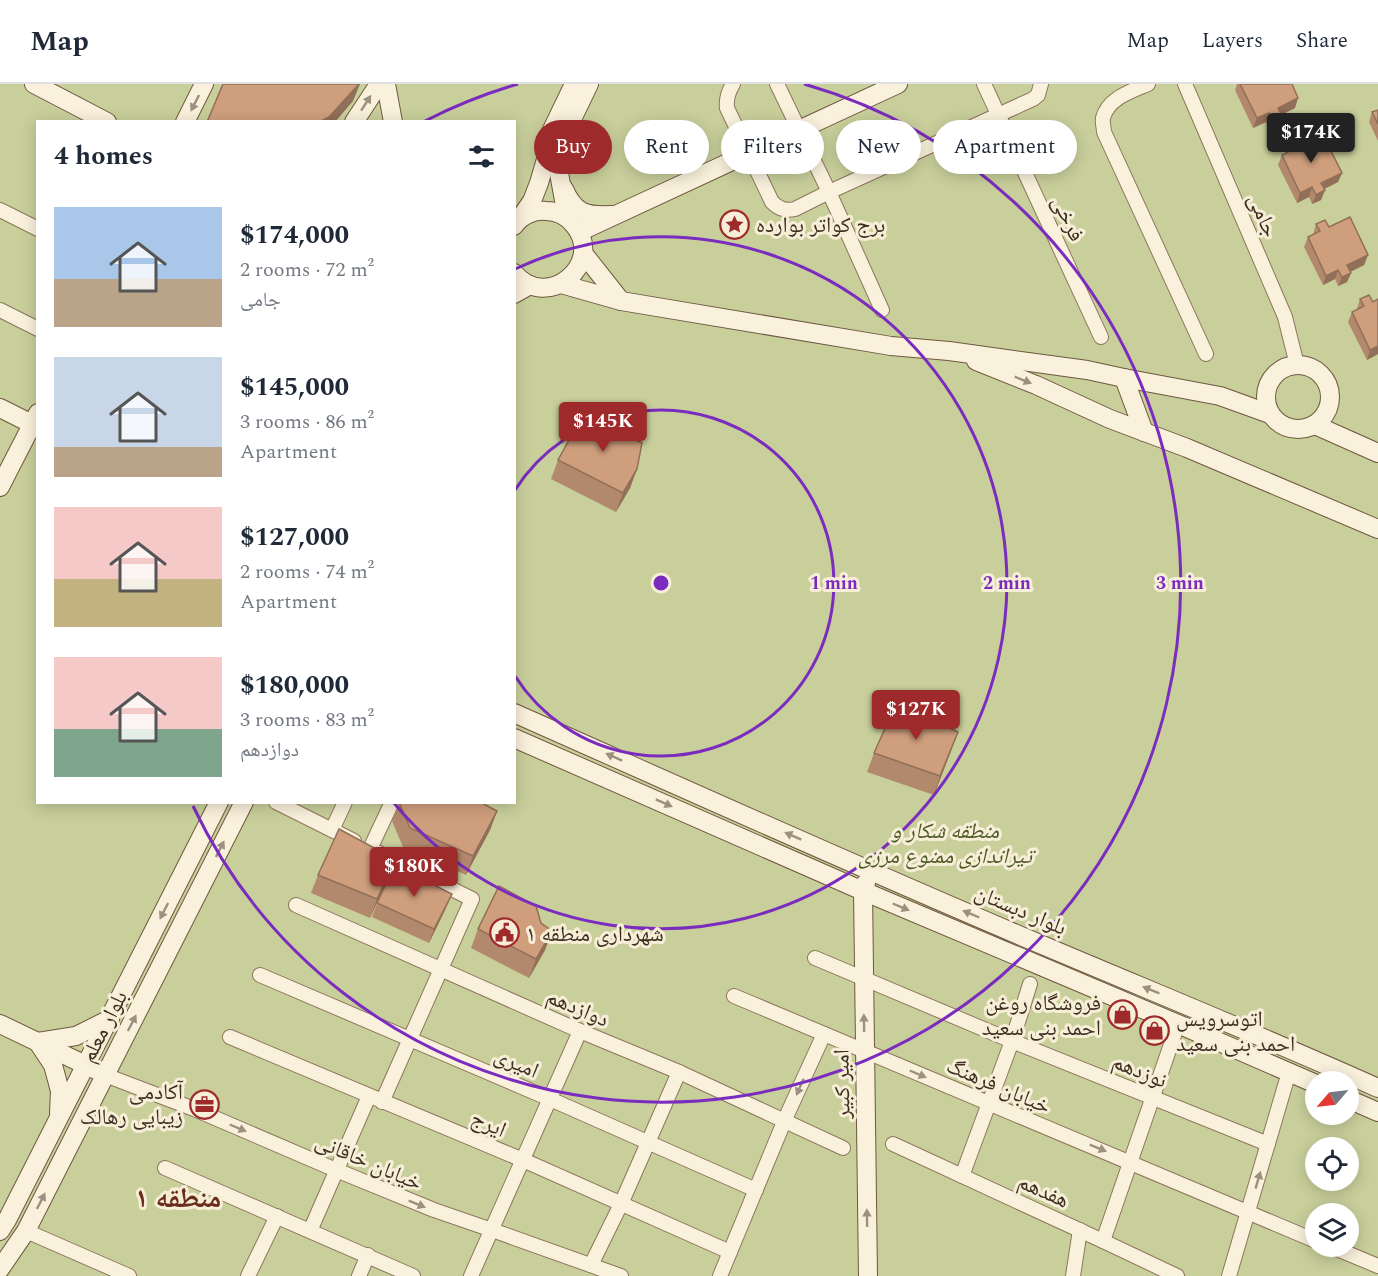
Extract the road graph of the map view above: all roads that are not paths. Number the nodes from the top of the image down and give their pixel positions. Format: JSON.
{"nodes":[{"id":1,"x":34,"y":84,"type":"edge"},
{"id":2,"x":204,"y":84,"type":"edge"},
{"id":3,"x":378,"y":84,"type":"edge"},
{"id":4,"x":386,"y":84,"type":"edge"},
{"id":5,"x":574,"y":84,"type":"edge"},
{"id":6,"x":589,"y":84,"type":"edge"},
{"id":7,"x":733,"y":84,"type":"edge"},
{"id":8,"x":777,"y":84,"type":"edge"},
{"id":9,"x":898,"y":84,"type":"edge"},
{"id":10,"x":984,"y":84,"type":"edge"},
{"id":11,"x":1041,"y":84,"type":"edge"},
{"id":12,"x":1148,"y":84,"type":"edge"},
{"id":13,"x":1185,"y":84,"type":"edge"},
{"id":14,"x":999,"y":115,"type":"junction"},
{"id":15,"x":103,"y":120,"type":"edge"},
{"id":16,"x":186,"y":120,"type":"edge"},
{"id":17,"x":355,"y":120,"type":"edge"},
{"id":18,"x":393,"y":120,"type":"edge"},
{"id":19,"x":733,"y":120,"type":"edge"},
{"id":20,"x":795,"y":120,"type":"edge"},
{"id":21,"x":820,"y":120,"type":"edge"},
{"id":22,"x":721,"y":166,"type":"edge"},
{"id":23,"x":758,"y":174,"type":"edge"},
{"id":24,"x":821,"y":174,"type":"edge"},
{"id":25,"x":559,"y":178,"type":"junction"},
{"id":26,"x":829,"y":192,"type":"junction"},
{"id":27,"x":0,"y":210,"type":"edge"},
{"id":28,"x":616,"y":215,"type":"junction"},
{"id":29,"x":567,"y":217,"type":"junction"},
{"id":30,"x":517,"y":220,"type":"edge"},
{"id":31,"x":36,"y":228,"type":"edge"},
{"id":32,"x":579,"y":232,"type":"junction"},
{"id":33,"x":583,"y":254,"type":"junction"},
{"id":34,"x":516,"y":275,"type":"edge"},
{"id":35,"x":561,"y":284,"type":"junction"},
{"id":36,"x":523,"y":290,"type":"edge"},
{"id":37,"x":621,"y":301,"type":"junction"},
{"id":38,"x":0,"y":310,"type":"edge"},
{"id":39,"x":882,"y":310,"type":"dead end"},
{"id":40,"x":36,"y":329,"type":"edge"},
{"id":41,"x":1101,"y":337,"type":"dead end"},
{"id":42,"x":949,"y":351,"type":"junction"},
{"id":43,"x":1206,"y":354,"type":"dead end"},
{"id":44,"x":1297,"y":365,"type":"junction"},
{"id":45,"x":1124,"y":378,"type":"junction"},
{"id":46,"x":0,"y":408,"type":"edge"},
{"id":47,"x":1270,"y":414,"type":"junction"},
{"id":48,"x":35,"y":418,"type":"edge"},
{"id":49,"x":1314,"y":425,"type":"junction"},
{"id":50,"x":1144,"y":432,"type":"junction"},
{"id":51,"x":1378,"y":453,"type":"edge"},
{"id":52,"x":0,"y":487,"type":"edge"},
{"id":53,"x":1378,"y":529,"type":"edge"},
{"id":54,"x":516,"y":714,"type":"edge"},
{"id":55,"x":516,"y":739,"type":"edge"},
{"id":56,"x":218,"y":804,"type":"edge"},
{"id":57,"x":243,"y":804,"type":"edge"},
{"id":58,"x":280,"y":804,"type":"edge"},
{"id":59,"x":344,"y":804,"type":"edge"},
{"id":60,"x":391,"y":804,"type":"edge"},
{"id":61,"x":332,"y":830,"type":"junction"},
{"id":62,"x":369,"y":849,"type":"junction"},
{"id":63,"x":871,"y":871,"type":"junction"},
{"id":64,"x":863,"y":891,"type":"junction"},
{"id":65,"x":296,"y":905,"type":"dead end"},
{"id":66,"x":815,"y":958,"type":"dead end"},
{"id":67,"x":441,"y":970,"type":"junction"},
{"id":68,"x":260,"y":975,"type":"dead end"},
{"id":69,"x":864,"y":978,"type":"junction"},
{"id":70,"x":1030,"y":984,"type":"dead end"},
{"id":71,"x":734,"y":996,"type":"dead end"},
{"id":72,"x":110,"y":1018,"type":"junction"},
{"id":73,"x":0,"y":1024,"type":"edge"},
{"id":74,"x":1178,"y":1024,"type":"junction"},
{"id":75,"x":580,"y":1031,"type":"junction"},
{"id":76,"x":824,"y":1034,"type":"junction"},
{"id":77,"x":230,"y":1037,"type":"dead end"},
{"id":78,"x":410,"y":1039,"type":"junction"},
{"id":79,"x":1012,"y":1041,"type":"junction"},
{"id":80,"x":38,"y":1042,"type":"junction"},
{"id":81,"x":864,"y":1051,"type":"junction"},
{"id":82,"x":86,"y":1065,"type":"junction"},
{"id":83,"x":679,"y":1072,"type":"junction"},
{"id":84,"x":1289,"y":1072,"type":"junction"},
{"id":85,"x":105,"y":1075,"type":"junction"},
{"id":86,"x":1305,"y":1079,"type":"edge"},
{"id":87,"x":1378,"y":1088,"type":"edge"},
{"id":88,"x":1153,"y":1098,"type":"junction"},
{"id":89,"x":376,"y":1099,"type":"junction"},
{"id":90,"x":550,"y":1099,"type":"junction"},
{"id":91,"x":989,"y":1104,"type":"junction"},
{"id":92,"x":1359,"y":1104,"type":"edge"},
{"id":93,"x":1378,"y":1112,"type":"edge"},
{"id":94,"x":59,"y":1118,"type":"junction"},
{"id":95,"x":785,"y":1121,"type":"junction"},
{"id":96,"x":648,"y":1142,"type":"junction"},
{"id":97,"x":893,"y":1144,"type":"dead end"},
{"id":98,"x":1268,"y":1144,"type":"junction"},
{"id":99,"x":843,"y":1148,"type":"dead end"},
{"id":100,"x":523,"y":1160,"type":"junction"},
{"id":101,"x":1131,"y":1162,"type":"junction"},
{"id":102,"x":165,"y":1168,"type":"dead end"},
{"id":103,"x":336,"y":1170,"type":"junction"},
{"id":104,"x":962,"y":1176,"type":"junction"},
{"id":105,"x":756,"y":1190,"type":"junction"},
{"id":106,"x":621,"y":1204,"type":"junction"},
{"id":107,"x":1248,"y":1213,"type":"junction"},
{"id":108,"x":277,"y":1216,"type":"junction"},
{"id":109,"x":492,"y":1230,"type":"junction"},
{"id":110,"x":1080,"y":1230,"type":"junction"},
{"id":111,"x":0,"y":1231,"type":"edge"},
{"id":112,"x":26,"y":1231,"type":"junction"},
{"id":113,"x":310,"y":1231,"type":"junction"},
{"id":114,"x":1305,"y":1236,"type":"edge"},
{"id":115,"x":1103,"y":1240,"type":"junction"},
{"id":116,"x":730,"y":1252,"type":"junction"},
{"id":117,"x":368,"y":1256,"type":"junction"},
{"id":118,"x":1356,"y":1257,"type":"edge"},
{"id":119,"x":591,"y":1265,"type":"junction"},
{"id":120,"x":1378,"y":1266,"type":"edge"},
{"id":121,"x":0,"y":1269,"type":"edge"},
{"id":122,"x":129,"y":1276,"type":"edge"},
{"id":123,"x":249,"y":1276,"type":"edge"},
{"id":124,"x":359,"y":1276,"type":"edge"},
{"id":125,"x":413,"y":1276,"type":"edge"},
{"id":126,"x":471,"y":1276,"type":"edge"},
{"id":127,"x":621,"y":1276,"type":"edge"},
{"id":128,"x":720,"y":1276,"type":"edge"},
{"id":129,"x":868,"y":1276,"type":"edge"},
{"id":130,"x":1073,"y":1276,"type":"edge"},
{"id":131,"x":1177,"y":1276,"type":"edge"},
{"id":132,"x":1229,"y":1276,"type":"edge"}],
"edges":[{"from":1,"to":15,"type":"street"},
{"from":2,"to":16,"type":"street","one_way":true},
{"from":17,"to":3,"type":"street","one_way":true},
{"from":4,"to":18,"type":"street"},
{"from":5,"to":30,"type":"street"},
{"from":6,"to":25,"type":"street"},
{"from":7,"to":19,"type":"street"},
{"from":8,"to":20,"type":"street"},
{"from":9,"to":21,"type":"street"},
{"from":10,"to":14,"type":"street","name":"فرخی"},
{"from":11,"to":14,"type":"street"},
{"from":12,"to":43,"type":"street"},
{"from":13,"to":44,"type":"street","name":"جامی"},
{"from":14,"to":26,"type":"street"},
{"from":14,"to":41,"type":"street","name":"فرخی"},
{"from":22,"to":28,"type":"street"},
{"from":23,"to":26,"type":"street"},
{"from":24,"to":26,"type":"street"},
{"from":25,"to":28,"type":"street"},
{"from":25,"to":29,"type":"street"},
{"from":26,"to":39,"type":"street"},
{"from":27,"to":31,"type":"street"},
{"from":28,"to":32,"type":"street"},
{"from":29,"to":30,"type":"street"},
{"from":29,"to":32,"type":"street"},
{"from":32,"to":33,"type":"street"},
{"from":33,"to":35,"type":"street"},
{"from":33,"to":37,"type":"street"},
{"from":34,"to":36,"type":"street"},
{"from":35,"to":36,"type":"street"},
{"from":35,"to":37,"type":"street"},
{"from":37,"to":42,"type":"street"},
{"from":38,"to":40,"type":"street"},
{"from":42,"to":45,"type":"street"},
{"from":42,"to":50,"type":"street","one_way":true},
{"from":44,"to":47,"type":"street"},
{"from":44,"to":49,"type":"street"},
{"from":45,"to":47,"type":"street"},
{"from":45,"to":50,"type":"street"},
{"from":46,"to":48,"type":"street"},
{"from":47,"to":49,"type":"street"},
{"from":48,"to":52,"type":"street"},
{"from":49,"to":51,"type":"street"},
{"from":50,"to":53,"type":"street"},
{"from":63,"to":54,"type":"street","name":"بلوار دبستان","one_way":true},
{"from":55,"to":64,"type":"street","name":"بلوار دبستان","one_way":true},
{"from":56,"to":72,"type":"street","name":"بلوار معلم","one_way":true},
{"from":85,"to":57,"type":"street","name":"بلوار معلم","one_way":true},
{"from":58,"to":61,"type":"street"},
{"from":59,"to":61,"type":"street"},
{"from":60,"to":62,"type":"street"},
{"from":61,"to":62,"type":"street"},
{"from":62,"to":67,"type":"street"},
{"from":63,"to":64,"type":"street"},
{"from":87,"to":63,"type":"street","name":"بلوار دبستان","one_way":true},
{"from":64,"to":69,"type":"street","name":"امیر کبیر"},
{"from":64,"to":74,"type":"street","name":"بلوار دبستان","one_way":true},
{"from":65,"to":67,"type":"street","name":"دوازدهم"},
{"from":66,"to":69,"type":"street","name":"نوزدهم"},
{"from":67,"to":75,"type":"street","name":"دوازدهم"},
{"from":67,"to":78,"type":"street"},
{"from":68,"to":78,"type":"street","name":"امیری"},
{"from":69,"to":79,"type":"street","name":"نوزدهم"},
{"from":81,"to":69,"type":"street","name":"امیر کبیر","one_way":true},
{"from":70,"to":79,"type":"street"},
{"from":71,"to":76,"type":"street","name":"خیابان فرهنگ"},
{"from":72,"to":80,"type":"street"},
{"from":72,"to":82,"type":"street","name":"بلوار معلم"},
{"from":73,"to":80,"type":"street"},
{"from":74,"to":84,"type":"street","name":"بلوار دبستان"},
{"from":74,"to":88,"type":"street"},
{"from":75,"to":83,"type":"street","name":"دوازدهم"},
{"from":75,"to":90,"type":"street"},
{"from":76,"to":81,"type":"street","name":"خیابان فرهنگ"},
{"from":76,"to":95,"type":"street","one_way":true},
{"from":77,"to":89,"type":"street","name":"ایرج"},
{"from":78,"to":89,"type":"street"},
{"from":78,"to":90,"type":"street","name":"امیری"},
{"from":79,"to":88,"type":"street","name":"نوزدهم"},
{"from":79,"to":91,"type":"street"},
{"from":80,"to":82,"type":"street"},
{"from":80,"to":94,"type":"street"},
{"from":81,"to":91,"type":"street","name":"خیابان فرهنگ","one_way":true},
{"from":129,"to":81,"type":"street","name":"امیر کبیر","one_way":true},
{"from":82,"to":85,"type":"street"},
{"from":82,"to":94,"type":"street","name":"بلوار معلم"},
{"from":83,"to":95,"type":"street","name":"دوازدهم"},
{"from":83,"to":96,"type":"street"},
{"from":84,"to":86,"type":"street","name":"بلوار دبستان"},
{"from":84,"to":98,"type":"street"},
{"from":85,"to":103,"type":"street","name":"خیابان خاقانی","one_way":true},
{"from":112,"to":85,"type":"street","name":"بلوار معلم","one_way":true},
{"from":88,"to":98,"type":"street","name":"نوزدهم"},
{"from":88,"to":101,"type":"street"},
{"from":89,"to":100,"type":"street","name":"ایرج"},
{"from":89,"to":103,"type":"street"},
{"from":90,"to":96,"type":"street","name":"امیری"},
{"from":90,"to":100,"type":"street"},
{"from":91,"to":101,"type":"street","name":"خیابان فرهنگ","one_way":true},
{"from":91,"to":104,"type":"street"},
{"from":92,"to":93,"type":"street"},
{"from":94,"to":111,"type":"street","name":"بلوار معلم"},
{"from":95,"to":99,"type":"street","name":"دوازدهم"},
{"from":95,"to":105,"type":"street"},
{"from":96,"to":105,"type":"street","name":"امیری"},
{"from":96,"to":106,"type":"street"},
{"from":97,"to":104,"type":"street","name":"هفدهم"},
{"from":107,"to":98,"type":"street","one_way":true},
{"from":100,"to":106,"type":"street","name":"ایرج"},
{"from":100,"to":109,"type":"street"},
{"from":101,"to":107,"type":"street","name":"خیابان فرهنگ"},
{"from":101,"to":115,"type":"street"},
{"from":102,"to":108,"type":"street"},
{"from":103,"to":109,"type":"street","name":"خیابان خاقانی","one_way":true},
{"from":103,"to":113,"type":"street"},
{"from":104,"to":110,"type":"street","name":"هفدهم"},
{"from":105,"to":116,"type":"street"},
{"from":106,"to":116,"type":"street","name":"ایرج"},
{"from":106,"to":119,"type":"street"},
{"from":107,"to":114,"type":"street","name":"خیابان فرهنگ"},
{"from":107,"to":132,"type":"street"},
{"from":108,"to":113,"type":"street"},
{"from":108,"to":123,"type":"street"},
{"from":109,"to":119,"type":"street","name":"خیابان خاقانی"},
{"from":109,"to":126,"type":"street"},
{"from":110,"to":115,"type":"street","name":"هفدهم"},
{"from":110,"to":130,"type":"street"},
{"from":112,"to":121,"type":"street","name":"بلوار معلم"},
{"from":112,"to":122,"type":"street"},
{"from":113,"to":117,"type":"street"},
{"from":115,"to":131,"type":"street","name":"هفدهم"},
{"from":116,"to":128,"type":"street"},
{"from":117,"to":124,"type":"street"},
{"from":117,"to":125,"type":"street"},
{"from":118,"to":120,"type":"street"},
{"from":119,"to":127,"type":"street","name":"خیابان خاقانی"}]}
